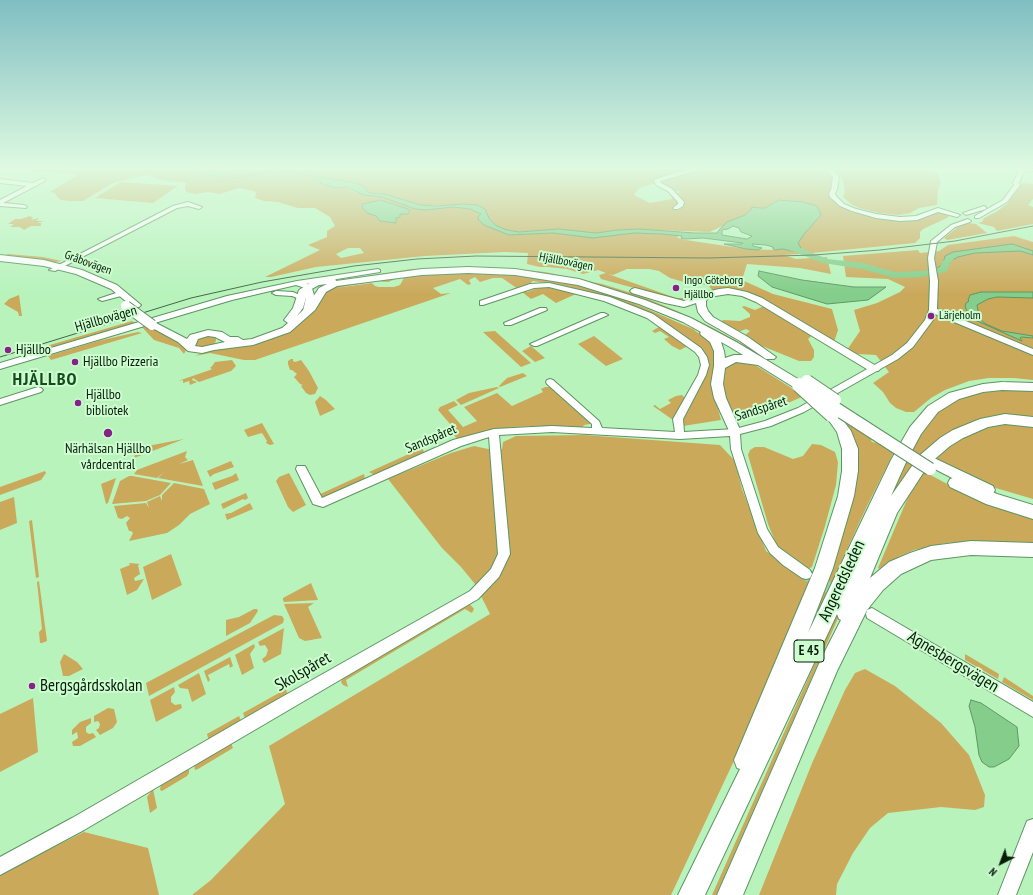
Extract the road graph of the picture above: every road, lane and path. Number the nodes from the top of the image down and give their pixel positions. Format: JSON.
{"nodes":[{"id":1,"x":166,"y":211,"type":"edge"},
{"id":2,"x":856,"y":211,"type":"edge"},
{"id":3,"x":936,"y":211,"type":"edge"},
{"id":4,"x":941,"y":211,"type":"edge"},
{"id":5,"x":977,"y":211,"type":"edge"},
{"id":6,"x":988,"y":211,"type":"edge"},
{"id":7,"x":960,"y":215,"type":"junction"},
{"id":8,"x":977,"y":217,"type":"junction"},
{"id":9,"x":968,"y":221,"type":"junction"},
{"id":10,"x":935,"y":240,"type":"junction"},
{"id":11,"x":0,"y":258,"type":"edge"},
{"id":12,"x":0,"y":262,"type":"edge"},
{"id":13,"x":56,"y":268,"type":"junction"},
{"id":14,"x":378,"y":271,"type":"junction"},
{"id":15,"x":352,"y":281,"type":"junction"},
{"id":16,"x":297,"y":283,"type":"junction"},
{"id":17,"x":308,"y":287,"type":"junction"},
{"id":18,"x":618,"y":287,"type":"junction"},
{"id":19,"x":276,"y":293,"type":"junction"},
{"id":20,"x":706,"y":295,"type":"junction"},
{"id":21,"x":302,"y":298,"type":"junction"},
{"id":22,"x":117,"y":299,"type":"junction"},
{"id":23,"x":220,"y":302,"type":"junction"},
{"id":24,"x":483,"y":303,"type":"dead end"},
{"id":25,"x":307,"y":310,"type":"junction"},
{"id":26,"x":543,"y":310,"type":"dead end"},
{"id":27,"x":933,"y":310,"type":"junction"},
{"id":28,"x":604,"y":315,"type":"dead end"},
{"id":29,"x":686,"y":320,"type":"junction"},
{"id":30,"x":156,"y":323,"type":"junction"},
{"id":31,"x":508,"y":323,"type":"dead end"},
{"id":32,"x":200,"y":334,"type":"junction"},
{"id":33,"x":221,"y":337,"type":"junction"},
{"id":34,"x":534,"y":344,"type":"dead end"},
{"id":35,"x":189,"y":346,"type":"junction"},
{"id":36,"x":213,"y":347,"type":"junction"},
{"id":37,"x":1033,"y":352,"type":"edge"},
{"id":38,"x":770,"y":358,"type":"junction"},
{"id":39,"x":0,"y":366,"type":"edge"},
{"id":40,"x":720,"y":366,"type":"junction"},
{"id":41,"x":874,"y":369,"type":"junction"},
{"id":42,"x":782,"y":374,"type":"junction"},
{"id":43,"x":550,"y":382,"type":"dead end"},
{"id":44,"x":803,"y":383,"type":"junction"},
{"id":45,"x":1033,"y":387,"type":"edge"},
{"id":46,"x":38,"y":390,"type":"dead end"},
{"id":47,"x":0,"y":402,"type":"edge"},
{"id":48,"x":1033,"y":422,"type":"edge"},
{"id":49,"x":598,"y":431,"type":"junction"},
{"id":50,"x":494,"y":432,"type":"junction"},
{"id":51,"x":735,"y":432,"type":"junction"},
{"id":52,"x":680,"y":436,"type":"junction"},
{"id":53,"x":932,"y":466,"type":"junction"},
{"id":54,"x":301,"y":469,"type":"dead end"},
{"id":55,"x":956,"y":483,"type":"joint"},
{"id":56,"x":988,"y":490,"type":"junction"},
{"id":57,"x":1033,"y":502,"type":"edge"},
{"id":58,"x":1033,"y":506,"type":"edge"},
{"id":59,"x":1033,"y":512,"type":"edge"},
{"id":60,"x":1033,"y":550,"type":"edge"},
{"id":61,"x":806,"y":574,"type":"tunnel mouth"},
{"id":62,"x":872,"y":614,"type":"dead end"},
{"id":63,"x":829,"y":664,"type":"junction"},
{"id":64,"x":1033,"y":710,"type":"edge"},
{"id":65,"x":732,"y":809,"type":"junction"},
{"id":66,"x":1033,"y":827,"type":"edge"},
{"id":67,"x":0,"y":866,"type":"edge"},
{"id":68,"x":691,"y":895,"type":"edge"},
{"id":69,"x":730,"y":895,"type":"edge"},
{"id":70,"x":1007,"y":895,"type":"edge"}],
"edges":[{"from":1,"to":13,"type":"street"},
{"from":2,"to":3,"type":"street"},
{"from":4,"to":7,"type":"street"},
{"from":5,"to":7,"type":"street"},
{"from":6,"to":8,"type":"street"},
{"from":7,"to":8,"type":"street"},
{"from":7,"to":9,"type":"street"},
{"from":7,"to":10,"type":"street"},
{"from":8,"to":9,"type":"street"},
{"from":9,"to":10,"type":"street"},
{"from":10,"to":27,"type":"street"},
{"from":11,"to":13,"type":"main road","name":"Gråbovägen"},
{"from":12,"to":13,"type":"main road","name":"Gråbovägen"},
{"from":13,"to":22,"type":"main road","name":"Gråbovägen"},
{"from":13,"to":22,"type":"main road","name":"Gråbovägen"},
{"from":14,"to":16,"type":"street","name":"Hjällbovägen"},
{"from":14,"to":17,"type":"main road"},
{"from":14,"to":18,"type":"main road","name":"Hjällbovägen"},
{"from":15,"to":17,"type":"street","name":"Hjällbovägen"},
{"from":15,"to":25,"type":"main road","name":"Gråbovägen"},
{"from":15,"to":29,"type":"main road","name":"Hjällbovägen"},
{"from":16,"to":17,"type":"street","name":"Hjällbovägen"},
{"from":16,"to":23,"type":"street","name":"Hjällbovägen"},
{"from":17,"to":19,"type":"street","name":"Hjällbovägen"},
{"from":17,"to":21,"type":"main road","name":"Gråbovägen"},
{"from":17,"to":25,"type":"street"},
{"from":18,"to":20,"type":"main road"},
{"from":18,"to":38,"type":"main road","name":"Hjällbovägen"},
{"from":19,"to":21,"type":"street","name":"Hjällbovägen"},
{"from":19,"to":23,"type":"street","name":"Hjällbovägen"},
{"from":20,"to":38,"type":"main road"},
{"from":20,"to":41,"type":"main road"},
{"from":21,"to":33,"type":"main road","name":"Gråbovägen"},
{"from":22,"to":30,"type":"main road","name":"Gråbovägen","bridge":true},
{"from":23,"to":39,"type":"street","name":"Hjällbovägen"},
{"from":24,"to":52,"type":"street"},
{"from":25,"to":36,"type":"main road","name":"Gråbovägen"},
{"from":26,"to":31,"type":"street"},
{"from":27,"to":37,"type":"street"},
{"from":27,"to":41,"type":"street","name":"Sandspåret"},
{"from":28,"to":34,"type":"street"},
{"from":29,"to":40,"type":"main road"},
{"from":29,"to":42,"type":"main road","name":"Hjällbovägen"},
{"from":30,"to":32,"type":"main road","name":"Gråbovägen"},
{"from":30,"to":35,"type":"main road","name":"Gråbovägen"},
{"from":32,"to":33,"type":"main road","name":"Gråbovägen"},
{"from":32,"to":35,"type":"main road"},
{"from":33,"to":36,"type":"main road"},
{"from":35,"to":36,"type":"main road","name":"Gråbovägen"},
{"from":38,"to":44,"type":"main road","name":"Hjällbovägen"},
{"from":40,"to":42,"type":"main road"},
{"from":40,"to":51,"type":"main road"},
{"from":41,"to":51,"type":"street","name":"Sandspåret"},
{"from":42,"to":44,"type":"main road","name":"Hjällbovägen"},
{"from":43,"to":49,"type":"street"},
{"from":44,"to":53,"type":"main road","bridge":true},
{"from":44,"to":65,"type":"highway","bridge":true},
{"from":45,"to":65,"type":"highway","name":"Angeredsleden","number":"E 45"},
{"from":46,"to":47,"type":"street"},
{"from":48,"to":63,"type":"highway"},
{"from":49,"to":50,"type":"street","name":"Sandspåret"},
{"from":49,"to":52,"type":"street","name":"Sandspåret"},
{"from":50,"to":54,"type":"street","name":"Sandspåret"},
{"from":50,"to":67,"type":"street","name":"Skolspåret"},
{"from":51,"to":52,"type":"street","name":"Sandspåret"},
{"from":51,"to":61,"type":"street"},
{"from":53,"to":55,"type":"main road"},
{"from":53,"to":56,"type":"main road"},
{"from":55,"to":59,"type":"highway"},
{"from":56,"to":57,"type":"highway"},
{"from":56,"to":58,"type":"highway"},
{"from":60,"to":63,"type":"highway","name":"Angeredsleden","number":"E 45"},
{"from":62,"to":64,"type":"street","name":"Agnesbergsvägen"},
{"from":63,"to":69,"type":"highway","number":"E 45"},
{"from":65,"to":68,"type":"highway","name":"Angeredsleden","number":"E 45"},
{"from":66,"to":70,"type":"street"}]}
